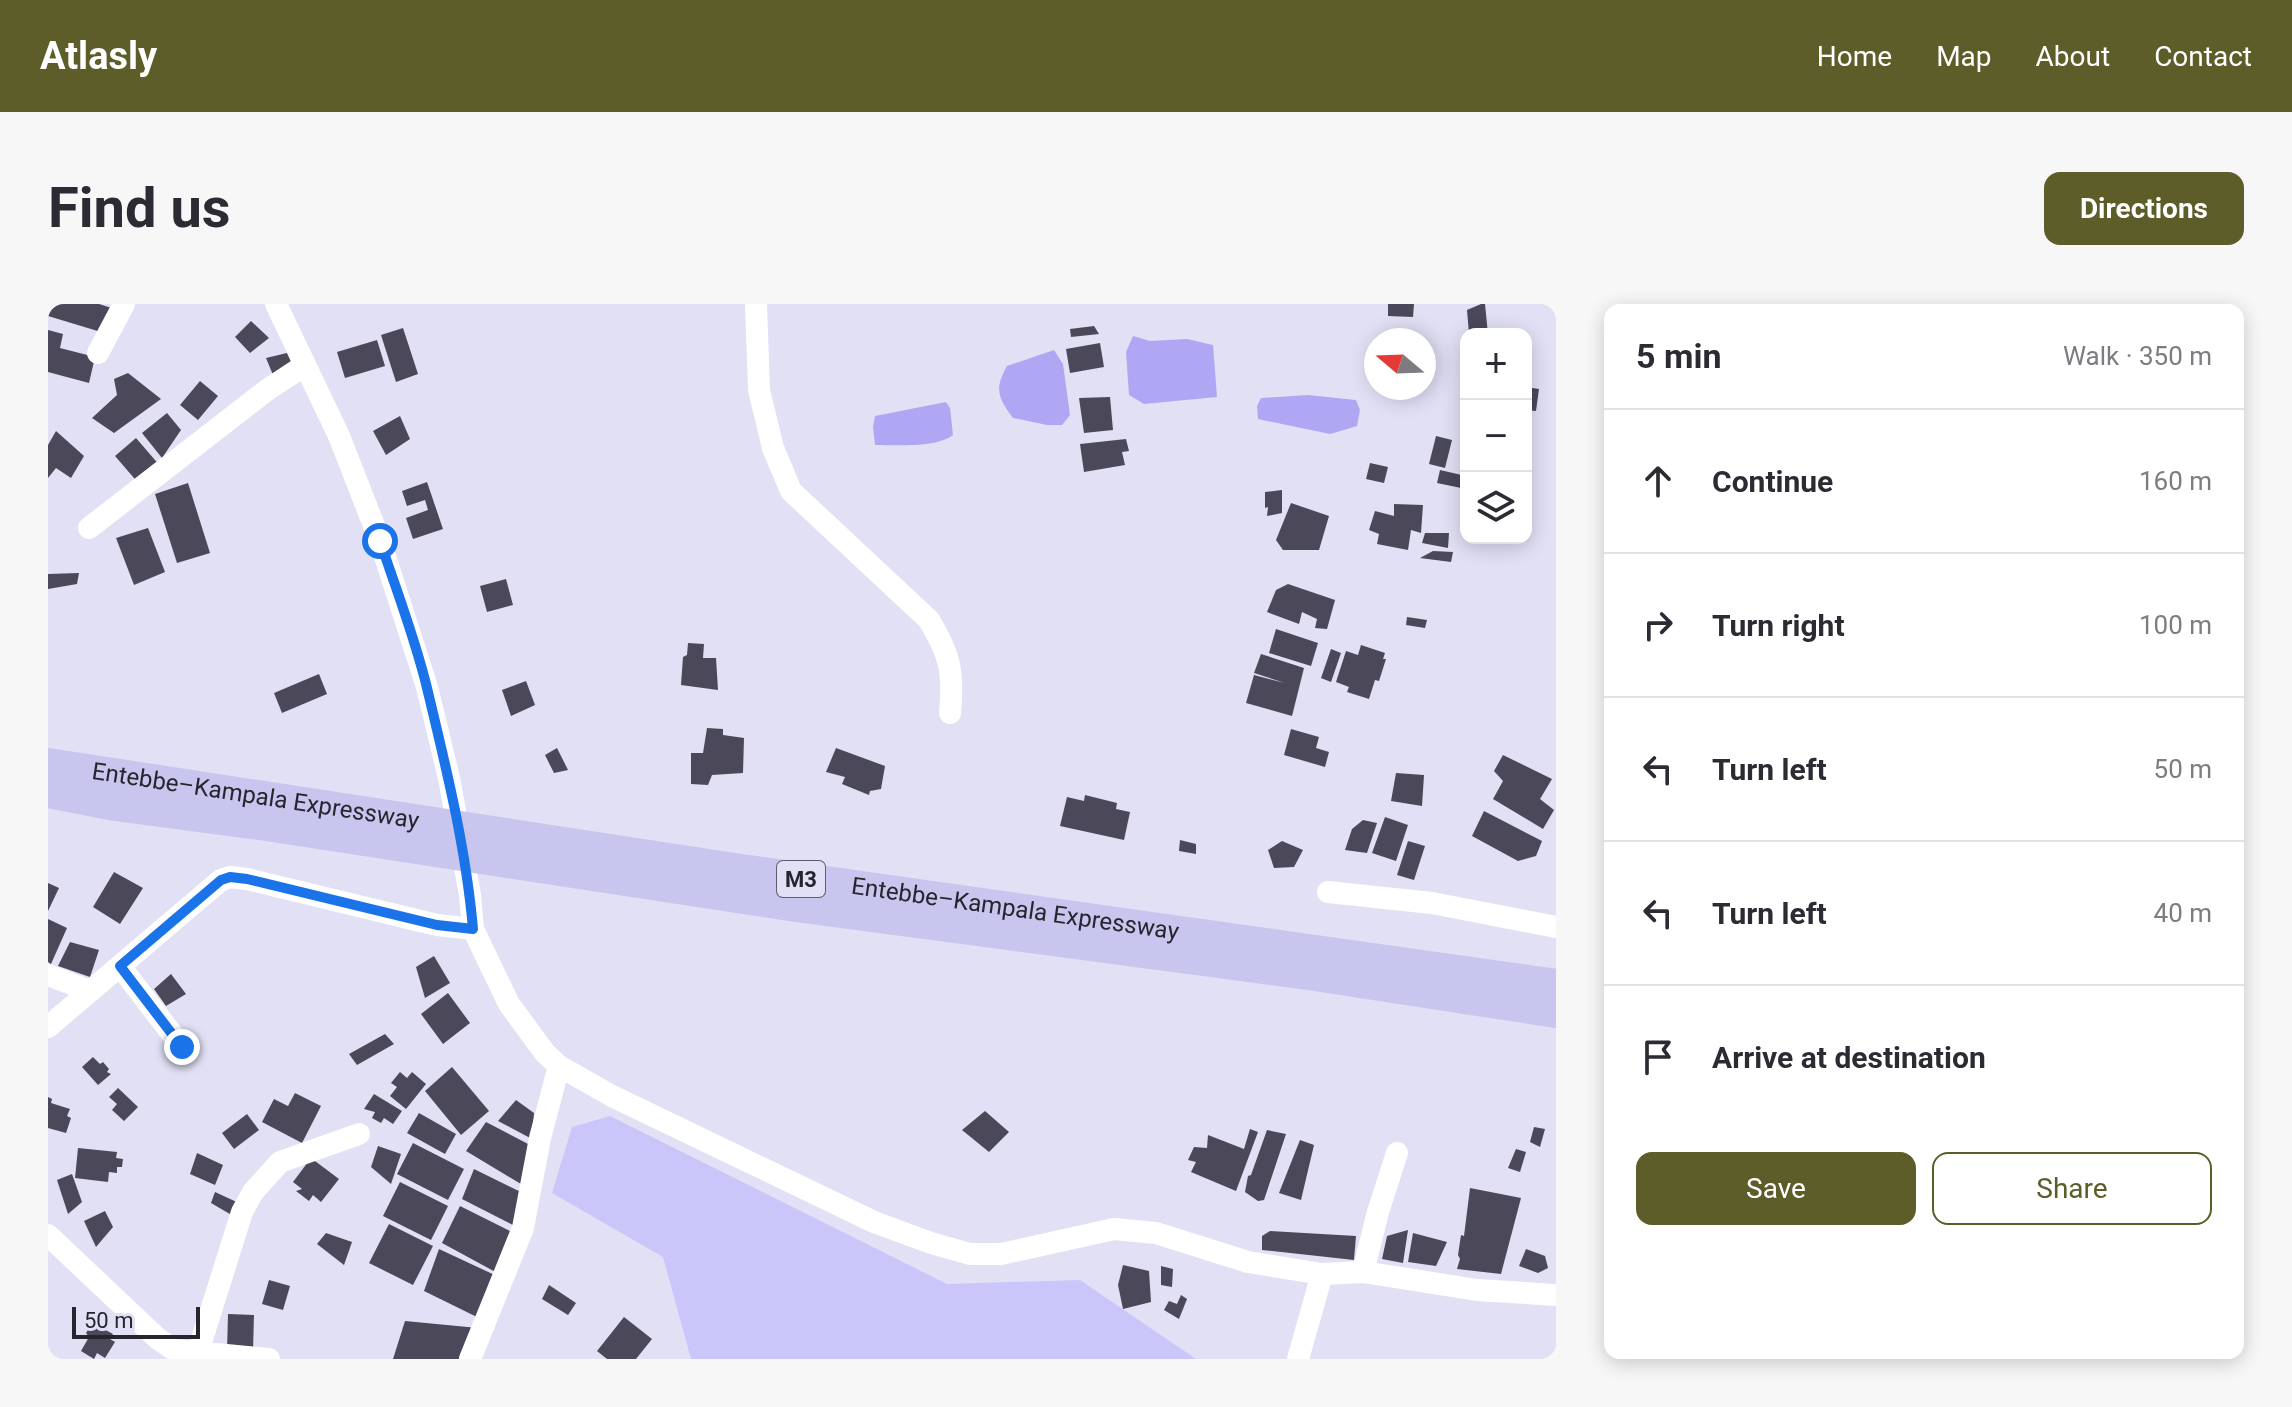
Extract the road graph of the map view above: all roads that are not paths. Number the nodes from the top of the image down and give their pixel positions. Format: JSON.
{"nodes":[{"id":1,"x":124,"y":304,"type":"edge"},
{"id":2,"x":276,"y":304,"type":"edge"},
{"id":3,"x":756,"y":304,"type":"edge"},
{"id":4,"x":98,"y":353,"type":"dead end"},
{"id":5,"x":305,"y":365,"type":"junction"},
{"id":6,"x":89,"y":528,"type":"dead end"},
{"id":7,"x":950,"y":713,"type":"dead end"},
{"id":8,"x":48,"y":764,"type":"edge"},
{"id":9,"x":48,"y":792,"type":"edge"},
{"id":10,"x":1328,"y":892,"type":"dead end"},
{"id":11,"x":1556,"y":927,"type":"edge"},
{"id":12,"x":473,"y":929,"type":"junction"},
{"id":13,"x":120,"y":966,"type":"junction"},
{"id":14,"x":48,"y":975,"type":"edge"},
{"id":15,"x":1556,"y":985,"type":"edge"},
{"id":16,"x":90,"y":991,"type":"junction"},
{"id":17,"x":1556,"y":1012,"type":"edge"},
{"id":18,"x":48,"y":1027,"type":"edge"},
{"id":19,"x":182,"y":1047,"type":"dead end"},
{"id":20,"x":559,"y":1066,"type":"junction"},
{"id":21,"x":359,"y":1134,"type":"dead end"},
{"id":22,"x":1397,"y":1153,"type":"dead end"},
{"id":23,"x":48,"y":1235,"type":"edge"},
{"id":24,"x":1363,"y":1272,"type":"junction"},
{"id":25,"x":1322,"y":1274,"type":"junction"},
{"id":26,"x":1556,"y":1295,"type":"edge"},
{"id":27,"x":198,"y":1352,"type":"junction"},
{"id":28,"x":172,"y":1355,"type":"edge"},
{"id":29,"x":269,"y":1359,"type":"edge"},
{"id":30,"x":470,"y":1359,"type":"edge"},
{"id":31,"x":1298,"y":1359,"type":"edge"}],
"edges":[{"from":1,"to":4,"type":"street"},
{"from":2,"to":5,"type":"street"},
{"from":3,"to":7,"type":"street"},
{"from":5,"to":6,"type":"street"},
{"from":5,"to":12,"type":"street"},
{"from":8,"to":15,"type":"highway","name":"Entebbe–Kampala Expressway","number":"M3"},
{"from":9,"to":17,"type":"highway","name":"Entebbe–Kampala Expressway","number":"M3"},
{"from":10,"to":11,"type":"street"},
{"from":12,"to":13,"type":"street"},
{"from":12,"to":20,"type":"street"},
{"from":13,"to":16,"type":"street"},
{"from":13,"to":19,"type":"street"},
{"from":14,"to":16,"type":"street"},
{"from":16,"to":18,"type":"street"},
{"from":20,"to":25,"type":"street"},
{"from":20,"to":30,"type":"street"},
{"from":21,"to":27,"type":"street"},
{"from":22,"to":24,"type":"street"},
{"from":23,"to":28,"type":"street"},
{"from":24,"to":25,"type":"street"},
{"from":24,"to":26,"type":"street"},
{"from":25,"to":31,"type":"street"},
{"from":27,"to":28,"type":"street"},
{"from":27,"to":29,"type":"street"}]}
